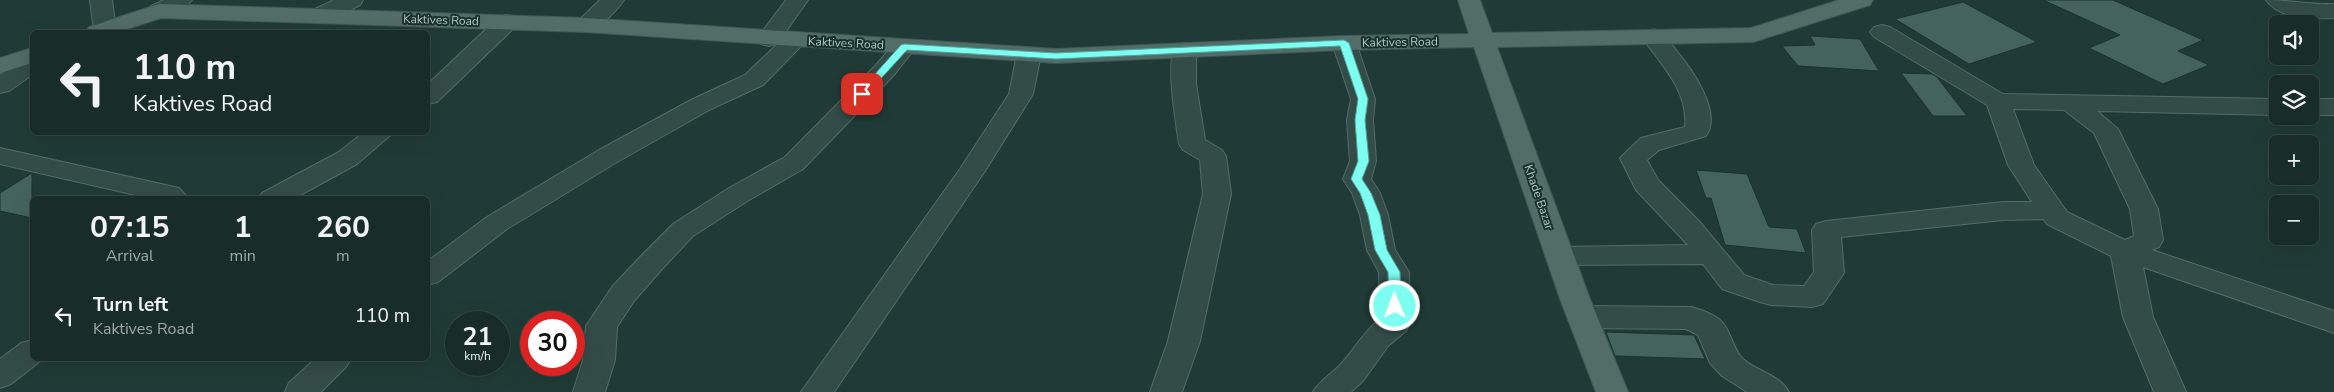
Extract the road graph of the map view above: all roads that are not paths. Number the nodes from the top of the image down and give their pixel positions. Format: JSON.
{"nodes":[{"id":1,"x":101,"y":0,"type":"edge"},
{"id":2,"x":181,"y":0,"type":"edge"},
{"id":3,"x":352,"y":0,"type":"edge"},
{"id":4,"x":613,"y":0,"type":"edge"},
{"id":5,"x":797,"y":0,"type":"edge"},
{"id":6,"x":1469,"y":0,"type":"edge"},
{"id":7,"x":1862,"y":0,"type":"edge"},
{"id":8,"x":2277,"y":0,"type":"edge"},
{"id":9,"x":159,"y":11,"type":"junction"},
{"id":10,"x":2334,"y":11,"type":"edge"},
{"id":11,"x":319,"y":16,"type":"junction"},
{"id":12,"x":508,"y":22,"type":"junction"},
{"id":13,"x":585,"y":25,"type":"junction"},
{"id":14,"x":101,"y":30,"type":"edge"},
{"id":15,"x":104,"y":30,"type":"edge"},
{"id":16,"x":1882,"y":32,"type":"dead end"},
{"id":17,"x":1653,"y":36,"type":"junction"},
{"id":18,"x":769,"y":38,"type":"junction"},
{"id":19,"x":795,"y":40,"type":"junction"},
{"id":20,"x":1485,"y":41,"type":"junction"},
{"id":21,"x":1344,"y":43,"type":"junction"},
{"id":22,"x":904,"y":47,"type":"junction"},
{"id":23,"x":1184,"y":50,"type":"junction"},
{"id":24,"x":1029,"y":54,"type":"junction"},
{"id":25,"x":30,"y":56,"type":"edge"},
{"id":26,"x":30,"y":65,"type":"edge"},
{"id":27,"x":0,"y":66,"type":"edge"},
{"id":28,"x":0,"y":86,"type":"edge"},
{"id":29,"x":430,"y":95,"type":"edge"},
{"id":30,"x":1998,"y":101,"type":"junction"},
{"id":31,"x":2069,"y":102,"type":"junction"},
{"id":32,"x":2269,"y":107,"type":"edge"},
{"id":33,"x":2319,"y":107,"type":"edge"},
{"id":34,"x":2334,"y":107,"type":"edge"},
{"id":35,"x":377,"y":135,"type":"edge"},
{"id":36,"x":0,"y":156,"type":"edge"},
{"id":37,"x":171,"y":196,"type":"edge"},
{"id":38,"x":278,"y":196,"type":"edge"},
{"id":39,"x":2052,"y":210,"type":"junction"},
{"id":40,"x":2125,"y":251,"type":"junction"},
{"id":41,"x":1713,"y":255,"type":"junction"},
{"id":42,"x":1560,"y":256,"type":"junction"},
{"id":43,"x":430,"y":273,"type":"edge"},
{"id":44,"x":1582,"y":317,"type":"junction"},
{"id":45,"x":2334,"y":322,"type":"edge"},
{"id":46,"x":30,"y":353,"type":"edge"},
{"id":47,"x":333,"y":361,"type":"edge"},
{"id":48,"x":0,"y":376,"type":"edge"},
{"id":49,"x":2153,"y":377,"type":"edge"},
{"id":50,"x":302,"y":392,"type":"edge"},
{"id":51,"x":589,"y":392,"type":"edge"},
{"id":52,"x":817,"y":392,"type":"edge"},
{"id":53,"x":1166,"y":392,"type":"edge"},
{"id":54,"x":1329,"y":392,"type":"edge"},
{"id":55,"x":1612,"y":392,"type":"edge"},
{"id":56,"x":1772,"y":392,"type":"edge"},
{"id":57,"x":2170,"y":392,"type":"edge"}],
"edges":[{"from":1,"to":14,"type":"street"},
{"from":2,"to":9,"type":"street"},
{"from":3,"to":11,"type":"street"},
{"from":4,"to":13,"type":"street"},
{"from":5,"to":18,"type":"street"},
{"from":6,"to":20,"type":"main road","name":"Khade Bazar"},
{"from":7,"to":17,"type":"main road","name":"Kaktives Road"},
{"from":8,"to":10,"type":"street"},
{"from":9,"to":11,"type":"main road","name":"Kaktives Road"},
{"from":9,"to":15,"type":"main road","name":"Kaktives Road"},
{"from":11,"to":12,"type":"main road","name":"Kaktives Road"},
{"from":12,"to":13,"type":"main road","name":"Kaktives Road"},
{"from":12,"to":29,"type":"street"},
{"from":13,"to":18,"type":"main road","name":"Kaktives Road"},
{"from":16,"to":30,"type":"street"},
{"from":17,"to":20,"type":"main road","name":"Kaktives Road"},
{"from":17,"to":41,"type":"street"},
{"from":18,"to":19,"type":"main road","name":"Kaktives Road"},
{"from":19,"to":22,"type":"main road","name":"Kaktives Road"},
{"from":19,"to":43,"type":"street"},
{"from":20,"to":21,"type":"main road","name":"Kaktives Road"},
{"from":20,"to":42,"type":"main road","name":"Khade Bazar"},
{"from":21,"to":23,"type":"main road","name":"Kaktives Road"},
{"from":21,"to":54,"type":"street"},
{"from":22,"to":24,"type":"main road","name":"Kaktives Road"},
{"from":22,"to":51,"type":"street"},
{"from":23,"to":24,"type":"main road","name":"Kaktives Road"},
{"from":23,"to":53,"type":"street"},
{"from":24,"to":52,"type":"street"},
{"from":25,"to":27,"type":"main road"},
{"from":26,"to":28,"type":"street"},
{"from":30,"to":31,"type":"street"},
{"from":30,"to":39,"type":"street"},
{"from":31,"to":32,"type":"street"},
{"from":31,"to":40,"type":"street"},
{"from":33,"to":34,"type":"street"},
{"from":35,"to":38,"type":"street"},
{"from":36,"to":37,"type":"street"},
{"from":39,"to":40,"type":"street"},
{"from":39,"to":41,"type":"street"},
{"from":40,"to":45,"type":"street"},
{"from":40,"to":49,"type":"street"},
{"from":41,"to":42,"type":"street"},
{"from":42,"to":44,"type":"main road","name":"Khade Bazar"},
{"from":44,"to":55,"type":"main road","name":"Khade Bazar"},
{"from":44,"to":56,"type":"street"},
{"from":46,"to":48,"type":"street"},
{"from":47,"to":50,"type":"street"},
{"from":49,"to":57,"type":"street"}]}
